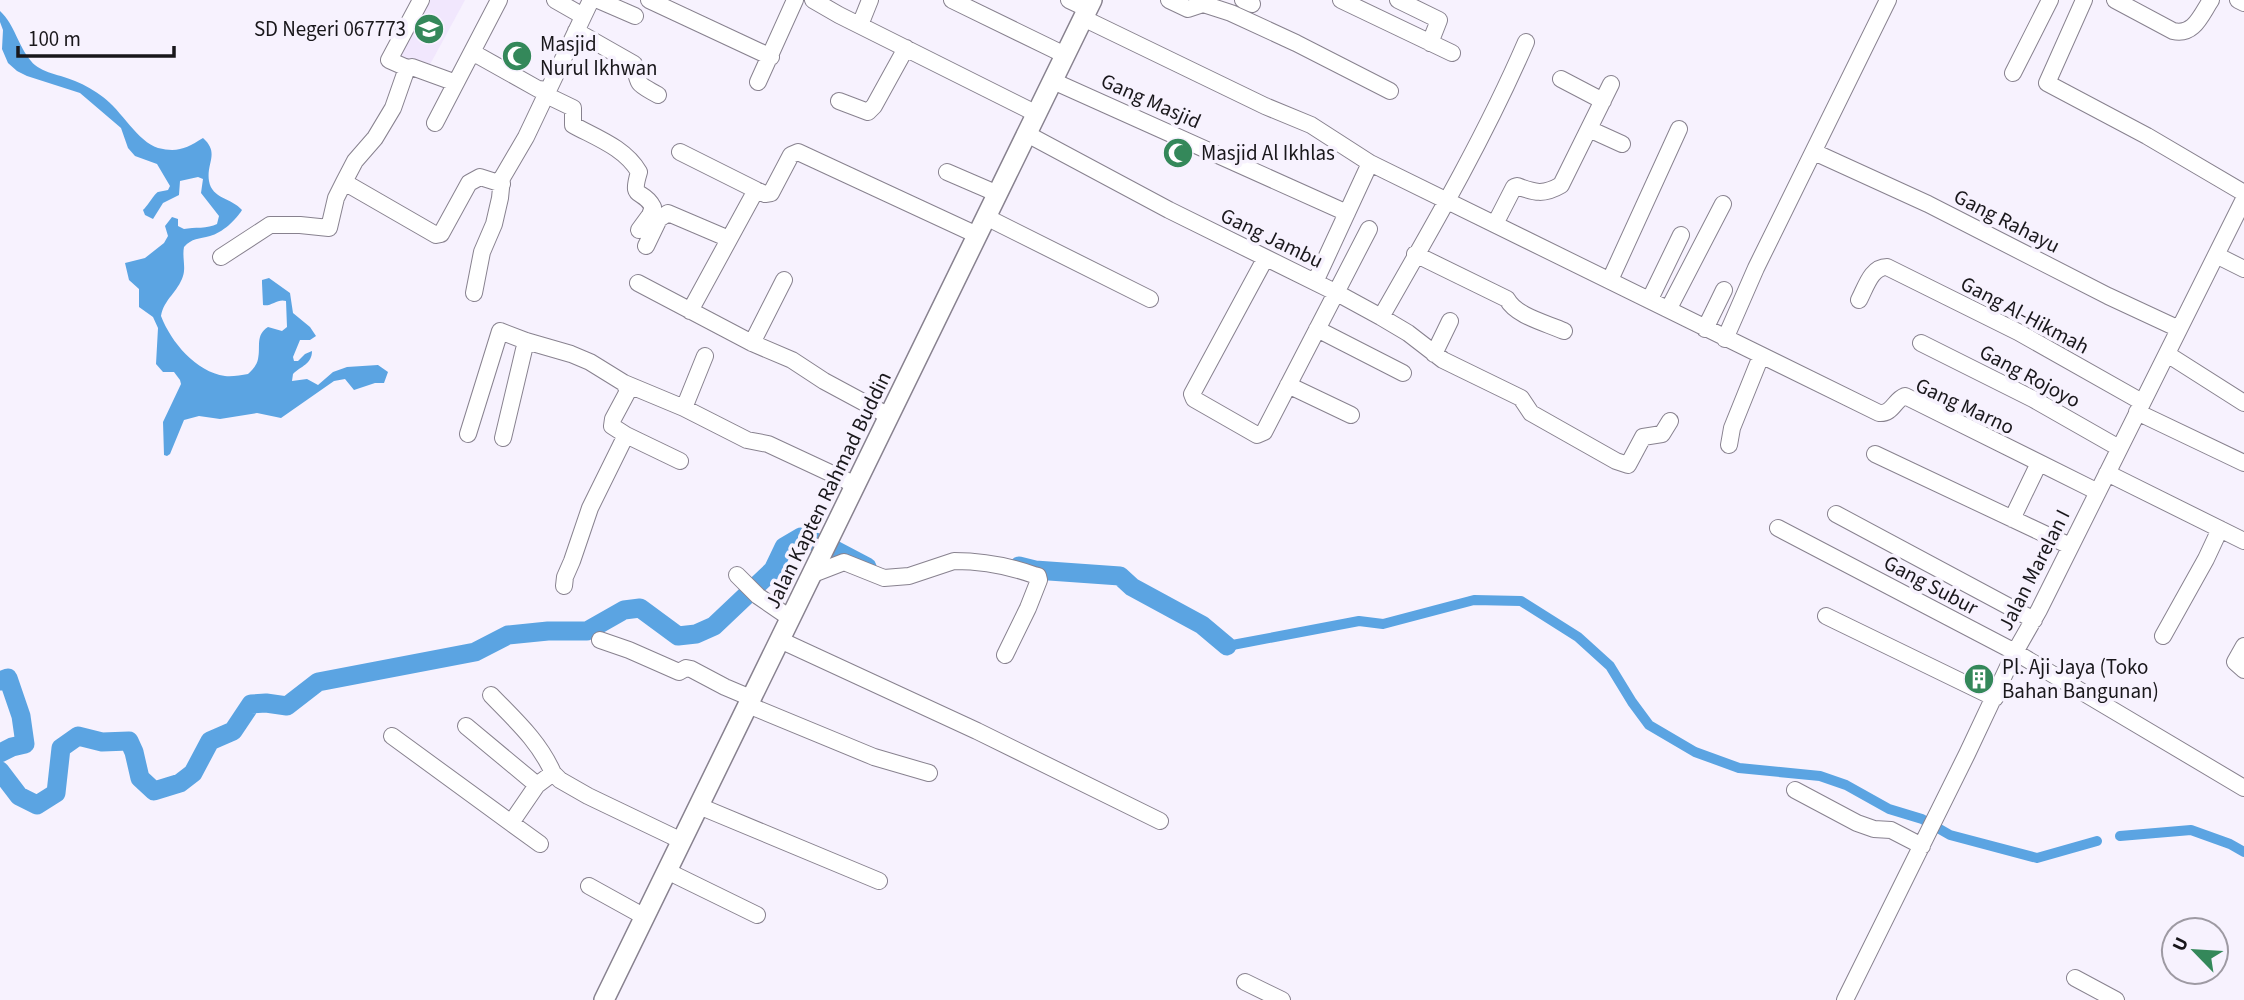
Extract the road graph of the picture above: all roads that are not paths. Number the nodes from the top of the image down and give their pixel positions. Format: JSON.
{"nodes":[{"id":1,"x":421,"y":0,"type":"edge"},
{"id":2,"x":499,"y":0,"type":"edge"},
{"id":3,"x":555,"y":0,"type":"edge"},
{"id":4,"x":592,"y":0,"type":"edge"},
{"id":5,"x":598,"y":0,"type":"edge"},
{"id":6,"x":649,"y":0,"type":"edge"},
{"id":7,"x":795,"y":0,"type":"edge"},
{"id":8,"x":813,"y":0,"type":"edge"},
{"id":9,"x":870,"y":0,"type":"edge"},
{"id":10,"x":953,"y":0,"type":"edge"},
{"id":11,"x":1069,"y":0,"type":"edge"},
{"id":12,"x":1169,"y":0,"type":"edge"},
{"id":13,"x":1341,"y":0,"type":"edge"},
{"id":14,"x":1398,"y":0,"type":"edge"},
{"id":15,"x":1888,"y":0,"type":"edge"},
{"id":16,"x":2050,"y":0,"type":"edge"},
{"id":17,"x":2084,"y":0,"type":"edge"},
{"id":18,"x":2211,"y":0,"type":"edge"},
{"id":19,"x":2238,"y":0,"type":"edge"},
{"id":20,"x":2125,"y":2,"type":"edge"},
{"id":21,"x":2244,"y":3,"type":"edge"},
{"id":22,"x":971,"y":4,"type":"edge"},
{"id":23,"x":1088,"y":9,"type":"edge"},
{"id":24,"x":635,"y":16,"type":"dead end"},
{"id":25,"x":580,"y":24,"type":"junction"},
{"id":26,"x":857,"y":24,"type":"junction"},
{"id":27,"x":1526,"y":42,"type":"dead end"},
{"id":28,"x":1430,"y":43,"type":"junction"},
{"id":29,"x":906,"y":48,"type":"junction"},
{"id":30,"x":472,"y":52,"type":"junction"},
{"id":31,"x":1452,"y":52,"type":"dead end"},
{"id":32,"x":1065,"y":55,"type":"junction"},
{"id":33,"x":771,"y":57,"type":"junction"},
{"id":34,"x":407,"y":68,"type":"junction"},
{"id":35,"x":2013,"y":73,"type":"dead end"},
{"id":36,"x":1561,"y":79,"type":"dead end"},
{"id":37,"x":1053,"y":81,"type":"junction"},
{"id":38,"x":758,"y":82,"type":"dead end"},
{"id":39,"x":456,"y":83,"type":"junction"},
{"id":40,"x":1611,"y":84,"type":"dead end"},
{"id":41,"x":1390,"y":91,"type":"dead end"},
{"id":42,"x":547,"y":92,"type":"junction"},
{"id":43,"x":658,"y":95,"type":"dead end"},
{"id":44,"x":839,"y":101,"type":"dead end"},
{"id":45,"x":1603,"y":101,"type":"junction"},
{"id":46,"x":1037,"y":114,"type":"junction"},
{"id":47,"x":435,"y":123,"type":"dead end"},
{"id":48,"x":1589,"y":129,"type":"junction"},
{"id":49,"x":1679,"y":129,"type":"dead end"},
{"id":50,"x":1027,"y":134,"type":"junction"},
{"id":51,"x":1622,"y":144,"type":"dead end"},
{"id":52,"x":680,"y":152,"type":"dead end"},
{"id":53,"x":1814,"y":152,"type":"junction"},
{"id":54,"x":1370,"y":163,"type":"junction"},
{"id":55,"x":947,"y":172,"type":"dead end"},
{"id":56,"x":504,"y":176,"type":"junction"},
{"id":57,"x":344,"y":182,"type":"junction"},
{"id":58,"x":755,"y":190,"type":"junction"},
{"id":59,"x":2244,"y":192,"type":"edge"},
{"id":60,"x":998,"y":194,"type":"junction"},
{"id":61,"x":2244,"y":199,"type":"edge"},
{"id":62,"x":1446,"y":201,"type":"junction"},
{"id":63,"x":1723,"y":204,"type":"dead end"},
{"id":64,"x":1347,"y":213,"type":"junction"},
{"id":65,"x":986,"y":216,"type":"junction"},
{"id":66,"x":2240,"y":217,"type":"edge"},
{"id":67,"x":1495,"y":224,"type":"junction"},
{"id":68,"x":1369,"y":229,"type":"dead end"},
{"id":69,"x":639,"y":230,"type":"dead end"},
{"id":70,"x":977,"y":235,"type":"junction"},
{"id":71,"x":1681,"y":235,"type":"dead end"},
{"id":72,"x":729,"y":239,"type":"junction"},
{"id":73,"x":646,"y":246,"type":"dead end"},
{"id":74,"x":1415,"y":254,"type":"junction"},
{"id":75,"x":2216,"y":255,"type":"junction"},
{"id":76,"x":221,"y":257,"type":"dead end"},
{"id":77,"x":1265,"y":259,"type":"junction"},
{"id":78,"x":2244,"y":269,"type":"edge"},
{"id":79,"x":784,"y":280,"type":"dead end"},
{"id":80,"x":1611,"y":280,"type":"junction"},
{"id":81,"x":1315,"y":282,"type":"junction"},
{"id":82,"x":638,"y":283,"type":"dead end"},
{"id":83,"x":474,"y":290,"type":"dead end"},
{"id":84,"x":1724,"y":290,"type":"dead end"},
{"id":85,"x":1337,"y":293,"type":"junction"},
{"id":86,"x":1150,"y":299,"type":"dead end"},
{"id":87,"x":1650,"y":299,"type":"junction"},
{"id":88,"x":1859,"y":300,"type":"dead end"},
{"id":89,"x":1669,"y":309,"type":"junction"},
{"id":90,"x":690,"y":311,"type":"junction"},
{"id":91,"x":1381,"y":317,"type":"junction"},
{"id":92,"x":1450,"y":321,"type":"dead end"},
{"id":93,"x":1705,"y":328,"type":"junction"},
{"id":94,"x":1317,"y":329,"type":"junction"},
{"id":95,"x":2179,"y":329,"type":"junction"},
{"id":96,"x":1564,"y":331,"type":"dead end"},
{"id":97,"x":1725,"y":339,"type":"junction"},
{"id":98,"x":526,"y":341,"type":"junction"},
{"id":99,"x":752,"y":343,"type":"junction"},
{"id":100,"x":1921,"y":343,"type":"dead end"},
{"id":101,"x":1434,"y":354,"type":"junction"},
{"id":102,"x":2167,"y":354,"type":"junction"},
{"id":103,"x":705,"y":356,"type":"dead end"},
{"id":104,"x":1761,"y":356,"type":"junction"},
{"id":105,"x":1403,"y":373,"type":"dead end"},
{"id":106,"x":624,"y":383,"type":"junction"},
{"id":107,"x":1288,"y":385,"type":"junction"},
{"id":108,"x":2244,"y":403,"type":"edge"},
{"id":109,"x":2140,"y":407,"type":"junction"},
{"id":110,"x":684,"y":408,"type":"junction"},
{"id":111,"x":1351,"y":415,"type":"dead end"},
{"id":112,"x":890,"y":416,"type":"junction"},
{"id":113,"x":1670,"y":421,"type":"dead end"},
{"id":114,"x":468,"y":434,"type":"dead end"},
{"id":115,"x":626,"y":435,"type":"junction"},
{"id":116,"x":503,"y":438,"type":"dead end"},
{"id":117,"x":1729,"y":445,"type":"dead end"},
{"id":118,"x":2119,"y":448,"type":"junction"},
{"id":119,"x":1875,"y":454,"type":"dead end"},
{"id":120,"x":680,"y":461,"type":"dead end"},
{"id":121,"x":2244,"y":463,"type":"edge"},
{"id":122,"x":2039,"y":464,"type":"junction"},
{"id":123,"x":2107,"y":473,"type":"junction"},
{"id":124,"x":856,"y":485,"type":"junction"},
{"id":125,"x":2098,"y":492,"type":"junction"},
{"id":126,"x":1836,"y":514,"type":"dead end"},
{"id":127,"x":2012,"y":519,"type":"junction"},
{"id":128,"x":1778,"y":528,"type":"dead end"},
{"id":129,"x":2220,"y":528,"type":"junction"},
{"id":130,"x":2244,"y":541,"type":"edge"},
{"id":131,"x":2070,"y":546,"type":"junction"},
{"id":132,"x":813,"y":574,"type":"junction"},
{"id":133,"x":564,"y":586,"type":"dead end"},
{"id":134,"x":748,"y":586,"type":"dead end"},
{"id":135,"x":1826,"y":616,"type":"dead end"},
{"id":136,"x":790,"y":618,"type":"junction"},
{"id":137,"x":2034,"y":620,"type":"junction"},
{"id":138,"x":2163,"y":636,"type":"dead end"},
{"id":139,"x":600,"y":640,"type":"dead end"},
{"id":140,"x":780,"y":640,"type":"junction"},
{"id":141,"x":2244,"y":646,"type":"edge"},
{"id":142,"x":2015,"y":652,"type":"junction"},
{"id":143,"x":1005,"y":655,"type":"dead end"},
{"id":144,"x":2244,"y":670,"type":"edge"},
{"id":145,"x":491,"y":695,"type":"dead end"},
{"id":146,"x":1995,"y":698,"type":"junction"},
{"id":147,"x":750,"y":701,"type":"junction"},
{"id":148,"x":466,"y":726,"type":"dead end"},
{"id":149,"x":392,"y":736,"type":"dead end"},
{"id":150,"x":553,"y":773,"type":"junction"},
{"id":151,"x":929,"y":773,"type":"dead end"},
{"id":152,"x":537,"y":785,"type":"junction"},
{"id":153,"x":2244,"y":788,"type":"edge"},
{"id":154,"x":1795,"y":790,"type":"dead end"},
{"id":155,"x":699,"y":806,"type":"junction"},
{"id":156,"x":1160,"y":821,"type":"dead end"},
{"id":157,"x":511,"y":823,"type":"junction"},
{"id":158,"x":682,"y":841,"type":"junction"},
{"id":159,"x":1923,"y":843,"type":"junction"},
{"id":160,"x":540,"y":844,"type":"dead end"},
{"id":161,"x":667,"y":871,"type":"junction"},
{"id":162,"x":879,"y":881,"type":"dead end"},
{"id":163,"x":589,"y":886,"type":"dead end"},
{"id":164,"x":757,"y":915,"type":"dead end"},
{"id":165,"x":645,"y":917,"type":"junction"},
{"id":166,"x":2074,"y":978,"type":"dead end"},
{"id":167,"x":1245,"y":982,"type":"dead end"},
{"id":168,"x":604,"y":1000,"type":"edge"},
{"id":169,"x":1282,"y":1000,"type":"edge"},
{"id":170,"x":1845,"y":1000,"type":"edge"},
{"id":171,"x":2116,"y":1000,"type":"edge"}],
"edges":[{"from":1,"to":34,"type":"street"},
{"from":2,"to":30,"type":"street"},
{"from":3,"to":25,"type":"street"},
{"from":4,"to":25,"type":"street"},
{"from":5,"to":24,"type":"street"},
{"from":6,"to":33,"type":"street"},
{"from":7,"to":33,"type":"street"},
{"from":8,"to":26,"type":"street"},
{"from":9,"to":26,"type":"street"},
{"from":10,"to":22,"type":"street"},
{"from":11,"to":23,"type":"street","name":"Gang Marno"},
{"from":12,"to":41,"type":"street"},
{"from":13,"to":28,"type":"street"},
{"from":14,"to":28,"type":"street"},
{"from":15,"to":53,"type":"street"},
{"from":16,"to":35,"type":"street"},
{"from":17,"to":59,"type":"street"},
{"from":18,"to":20,"type":"street"},
{"from":19,"to":21,"type":"street"},
{"from":22,"to":32,"type":"street"},
{"from":23,"to":32,"type":"main road","name":"Jalan Kapten Rahmad Buddin"},
{"from":23,"to":54,"type":"street","name":"Gang Marno"},
{"from":25,"to":42,"type":"street"},
{"from":25,"to":43,"type":"street"},
{"from":26,"to":29,"type":"street"},
{"from":27,"to":62,"type":"street"},
{"from":28,"to":31,"type":"street"},
{"from":29,"to":44,"type":"street"},
{"from":29,"to":46,"type":"street"},
{"from":30,"to":39,"type":"street"},
{"from":30,"to":42,"type":"street"},
{"from":32,"to":37,"type":"main road","name":"Jalan Kapten Rahmad Buddin"},
{"from":33,"to":38,"type":"street"},
{"from":34,"to":39,"type":"street"},
{"from":34,"to":57,"type":"street"},
{"from":36,"to":45,"type":"street"},
{"from":37,"to":46,"type":"main road","name":"Jalan Kapten Rahmad Buddin"},
{"from":37,"to":64,"type":"street","name":"Gang Masjid"},
{"from":39,"to":47,"type":"street"},
{"from":40,"to":45,"type":"street"},
{"from":42,"to":56,"type":"street"},
{"from":42,"to":69,"type":"street"},
{"from":45,"to":48,"type":"street"},
{"from":46,"to":50,"type":"main road","name":"Jalan Kapten Rahmad Buddin"},
{"from":48,"to":51,"type":"street"},
{"from":48,"to":67,"type":"street"},
{"from":49,"to":80,"type":"street"},
{"from":50,"to":60,"type":"main road","name":"Jalan Kapten Rahmad Buddin"},
{"from":50,"to":77,"type":"street","name":"Gang Jambu"},
{"from":52,"to":58,"type":"street"},
{"from":53,"to":95,"type":"street","name":"Gang Rahayu"},
{"from":53,"to":97,"type":"street"},
{"from":54,"to":62,"type":"street","name":"Gang Marno"},
{"from":54,"to":64,"type":"street"},
{"from":55,"to":60,"type":"street"},
{"from":56,"to":57,"type":"street"},
{"from":56,"to":83,"type":"street"},
{"from":57,"to":76,"type":"street"},
{"from":58,"to":70,"type":"street"},
{"from":58,"to":72,"type":"street"},
{"from":60,"to":65,"type":"main road","name":"Jalan Kapten Rahmad Buddin"},
{"from":61,"to":66,"type":"street","name":"Jalan Marelan I"},
{"from":62,"to":67,"type":"street","name":"Gang Marno"},
{"from":62,"to":74,"type":"street"},
{"from":63,"to":89,"type":"street"},
{"from":64,"to":81,"type":"street"},
{"from":65,"to":70,"type":"main road","name":"Jalan Kapten Rahmad Buddin"},
{"from":65,"to":86,"type":"street"},
{"from":66,"to":75,"type":"street","name":"Jalan Marelan I"},
{"from":67,"to":80,"type":"street","name":"Gang Marno"},
{"from":68,"to":85,"type":"street"},
{"from":70,"to":112,"type":"main road","name":"Jalan Kapten Rahmad Buddin"},
{"from":71,"to":87,"type":"street"},
{"from":72,"to":73,"type":"street"},
{"from":72,"to":90,"type":"street"},
{"from":74,"to":91,"type":"street"},
{"from":74,"to":96,"type":"street"},
{"from":75,"to":78,"type":"street"},
{"from":75,"to":95,"type":"street","name":"Jalan Marelan I"},
{"from":77,"to":81,"type":"street","name":"Gang Jambu"},
{"from":77,"to":107,"type":"street"},
{"from":79,"to":99,"type":"street"},
{"from":80,"to":87,"type":"street","name":"Gang Marno"},
{"from":81,"to":85,"type":"street","name":"Gang Jambu"},
{"from":82,"to":90,"type":"street"},
{"from":84,"to":93,"type":"street"},
{"from":85,"to":91,"type":"street","name":"Gang Jambu"},
{"from":85,"to":94,"type":"street"},
{"from":87,"to":89,"type":"street","name":"Gang Marno"},
{"from":88,"to":109,"type":"street","name":"Gang Al-Hikmah"},
{"from":89,"to":93,"type":"street","name":"Gang Marno"},
{"from":90,"to":99,"type":"street"},
{"from":91,"to":101,"type":"street","name":"Gang Jambu"},
{"from":92,"to":101,"type":"street"},
{"from":93,"to":97,"type":"street","name":"Gang Marno"},
{"from":94,"to":105,"type":"street"},
{"from":94,"to":107,"type":"street"},
{"from":95,"to":102,"type":"street","name":"Jalan Marelan I"},
{"from":97,"to":104,"type":"street","name":"Gang Marno"},
{"from":98,"to":106,"type":"street"},
{"from":98,"to":114,"type":"street"},
{"from":98,"to":116,"type":"street"},
{"from":99,"to":112,"type":"street"},
{"from":100,"to":118,"type":"street","name":"Gang Rojoyo"},
{"from":101,"to":113,"type":"street","name":"Gang Jambu"},
{"from":102,"to":108,"type":"street"},
{"from":102,"to":109,"type":"street","name":"Jalan Marelan I"},
{"from":103,"to":110,"type":"street"},
{"from":104,"to":117,"type":"street"},
{"from":104,"to":122,"type":"street","name":"Gang Marno"},
{"from":106,"to":110,"type":"street"},
{"from":106,"to":115,"type":"street"},
{"from":107,"to":111,"type":"street"},
{"from":109,"to":118,"type":"street","name":"Jalan Marelan I"},
{"from":109,"to":121,"type":"street","name":"Gang Al-Hikmah"},
{"from":110,"to":124,"type":"street"},
{"from":112,"to":124,"type":"main road","name":"Jalan Kapten Rahmad Buddin"},
{"from":115,"to":120,"type":"street"},
{"from":115,"to":133,"type":"street"},
{"from":118,"to":123,"type":"street","name":"Jalan Marelan I"},
{"from":119,"to":127,"type":"street"},
{"from":122,"to":125,"type":"street","name":"Gang Marno"},
{"from":122,"to":127,"type":"street"},
{"from":123,"to":125,"type":"street","name":"Jalan Marelan I"},
{"from":123,"to":129,"type":"street"},
{"from":124,"to":132,"type":"main road","name":"Jalan Kapten Rahmad Buddin"},
{"from":125,"to":131,"type":"street","name":"Jalan Marelan I"},
{"from":126,"to":137,"type":"street"},
{"from":127,"to":131,"type":"street"},
{"from":128,"to":142,"type":"street","name":"Gang Subur"},
{"from":129,"to":130,"type":"street"},
{"from":129,"to":138,"type":"street"},
{"from":131,"to":137,"type":"street","name":"Jalan Marelan I"},
{"from":132,"to":136,"type":"main road","name":"Jalan Kapten Rahmad Buddin"},
{"from":132,"to":143,"type":"street"},
{"from":134,"to":136,"type":"street"},
{"from":135,"to":146,"type":"street"},
{"from":136,"to":140,"type":"main road","name":"Jalan Kapten Rahmad Buddin"},
{"from":137,"to":142,"type":"street","name":"Jalan Marelan I"},
{"from":139,"to":147,"type":"street"},
{"from":140,"to":147,"type":"main road","name":"Jalan Kapten Rahmad Buddin"},
{"from":140,"to":156,"type":"street"},
{"from":141,"to":144,"type":"street"},
{"from":142,"to":146,"type":"street","name":"Jalan Marelan I"},
{"from":142,"to":153,"type":"street","name":"Gang Subur"},
{"from":145,"to":150,"type":"street"},
{"from":146,"to":159,"type":"street","name":"Jalan Marelan I"},
{"from":147,"to":151,"type":"street"},
{"from":147,"to":155,"type":"main road","name":"Jalan Kapten Rahmad Buddin"},
{"from":148,"to":152,"type":"street"},
{"from":149,"to":157,"type":"street"},
{"from":150,"to":152,"type":"street"},
{"from":150,"to":158,"type":"street"},
{"from":152,"to":157,"type":"street"},
{"from":154,"to":159,"type":"street"},
{"from":155,"to":158,"type":"main road","name":"Jalan Kapten Rahmad Buddin"},
{"from":155,"to":162,"type":"street"},
{"from":157,"to":160,"type":"street"},
{"from":158,"to":161,"type":"main road","name":"Jalan Kapten Rahmad Buddin"},
{"from":159,"to":170,"type":"street","name":"Jalan Marelan I"},
{"from":161,"to":164,"type":"street"},
{"from":161,"to":165,"type":"main road","name":"Jalan Kapten Rahmad Buddin"},
{"from":163,"to":165,"type":"street"},
{"from":165,"to":168,"type":"main road","name":"Jalan Kapten Rahmad Buddin"},
{"from":166,"to":171,"type":"street"},
{"from":167,"to":169,"type":"street"}]}
